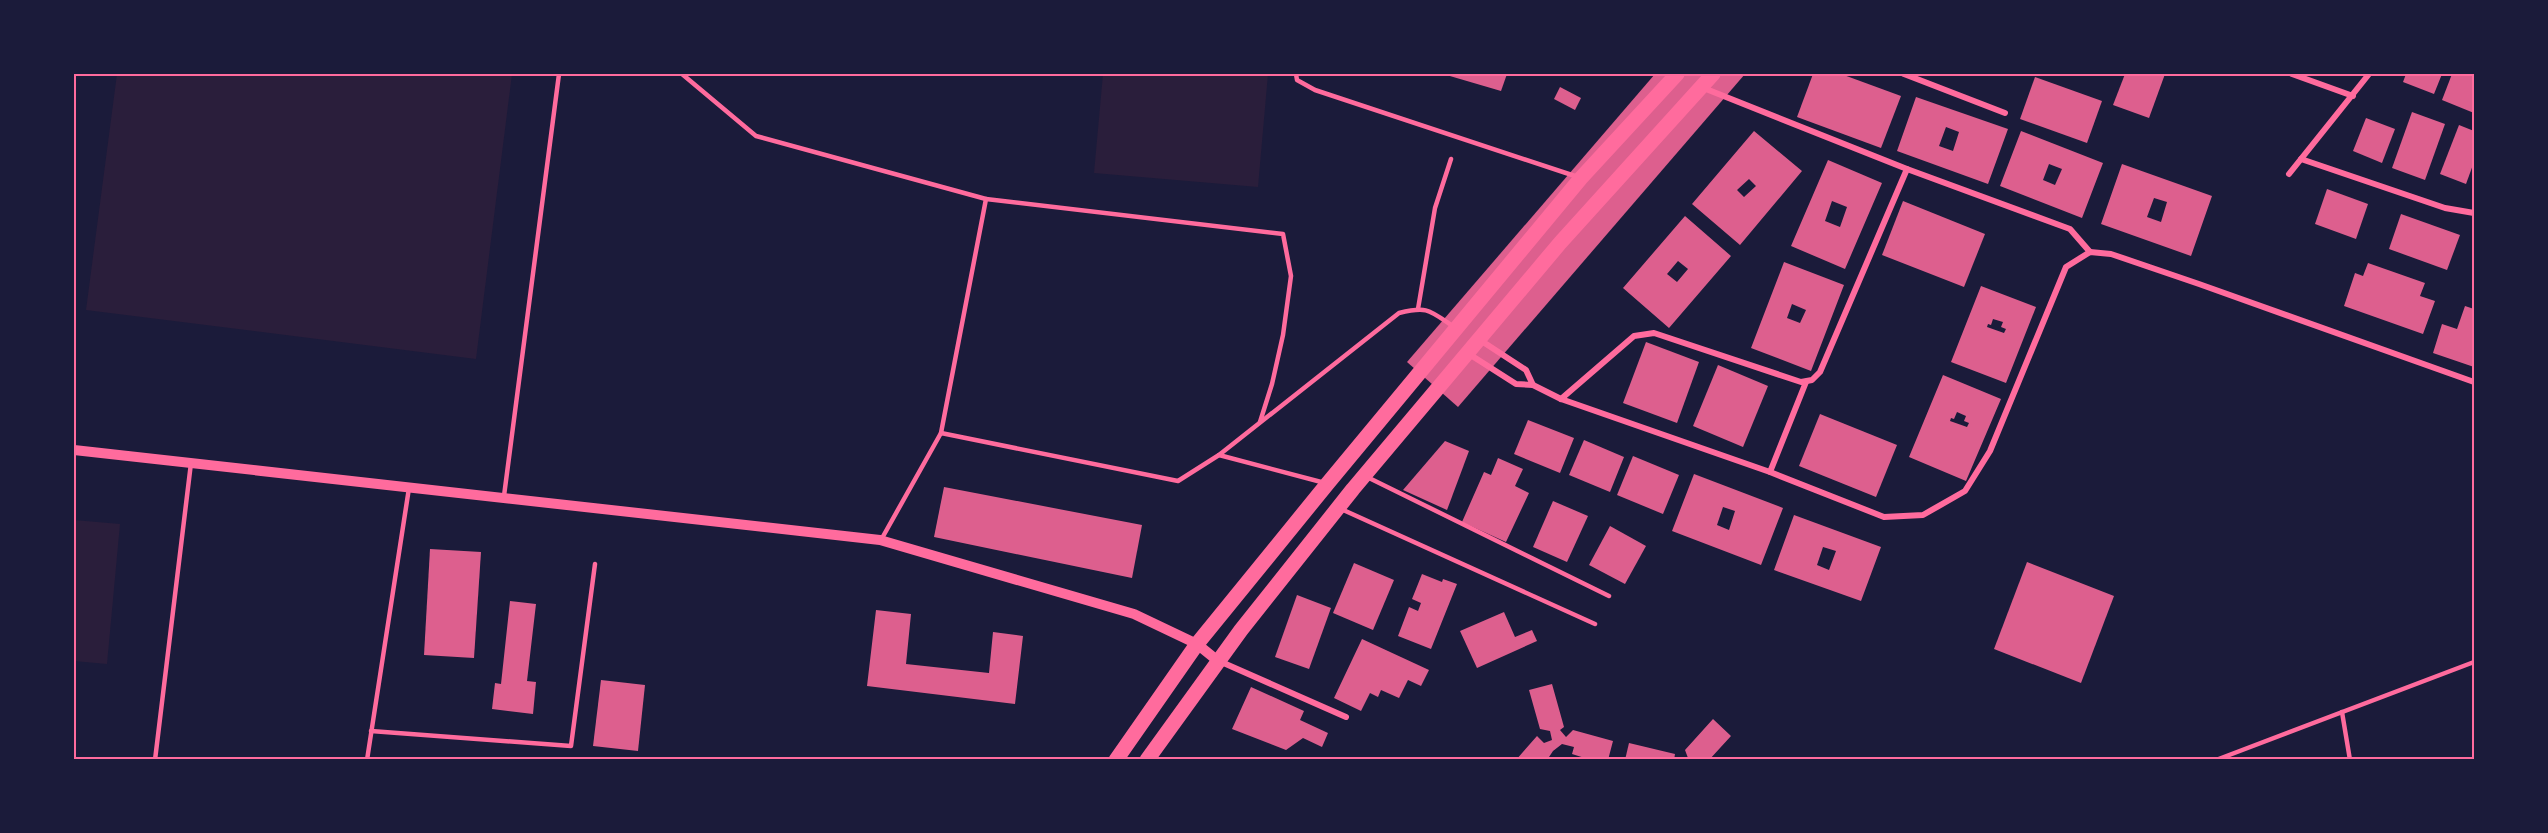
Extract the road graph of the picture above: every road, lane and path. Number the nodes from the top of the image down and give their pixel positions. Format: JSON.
{"nodes":[{"id":1,"x":559,"y":74,"type":"edge"},
{"id":2,"x":682,"y":74,"type":"edge"},
{"id":3,"x":1296,"y":74,"type":"edge"},
{"id":4,"x":1677,"y":74,"type":"edge"},
{"id":5,"x":1713,"y":74,"type":"edge"},
{"id":6,"x":1904,"y":74,"type":"edge"},
{"id":7,"x":2292,"y":74,"type":"edge"},
{"id":8,"x":2369,"y":74,"type":"edge"},
{"id":9,"x":1701,"y":87,"type":"junction"},
{"id":10,"x":2353,"y":96,"type":"junction"},
{"id":11,"x":2005,"y":112,"type":"dead end"},
{"id":12,"x":1451,"y":159,"type":"dead end"},
{"id":13,"x":2301,"y":159,"type":"junction"},
{"id":14,"x":1907,"y":169,"type":"junction"},
{"id":15,"x":2289,"y":174,"type":"dead end"},
{"id":16,"x":1581,"y":178,"type":"junction"},
{"id":17,"x":986,"y":199,"type":"junction"},
{"id":18,"x":2475,"y":213,"type":"edge"},
{"id":19,"x":2090,"y":252,"type":"junction"},
{"id":20,"x":1418,"y":309,"type":"junction"},
{"id":21,"x":1456,"y":328,"type":"junction"},
{"id":22,"x":1479,"y":339,"type":"junction"},
{"id":23,"x":1468,"y":353,"type":"junction"},
{"id":24,"x":1806,"y":382,"type":"junction"},
{"id":25,"x":2475,"y":382,"type":"edge"},
{"id":26,"x":1533,"y":385,"type":"junction"},
{"id":27,"x":1561,"y":399,"type":"junction"},
{"id":28,"x":1260,"y":422,"type":"junction"},
{"id":29,"x":941,"y":433,"type":"junction"},
{"id":30,"x":74,"y":450,"type":"edge"},
{"id":31,"x":1219,"y":455,"type":"junction"},
{"id":32,"x":191,"y":463,"type":"junction"},
{"id":33,"x":1770,"y":472,"type":"junction"},
{"id":34,"x":1365,"y":476,"type":"junction"},
{"id":35,"x":1328,"y":483,"type":"junction"},
{"id":36,"x":408,"y":488,"type":"junction"},
{"id":37,"x":504,"y":498,"type":"junction"},
{"id":38,"x":1338,"y":508,"type":"junction"},
{"id":39,"x":880,"y":540,"type":"junction"},
{"id":40,"x":595,"y":564,"type":"dead end"},
{"id":41,"x":1609,"y":596,"type":"dead end"},
{"id":42,"x":1595,"y":624,"type":"dead end"},
{"id":43,"x":1197,"y":644,"type":"junction"},
{"id":44,"x":1218,"y":661,"type":"junction"},
{"id":45,"x":2475,"y":662,"type":"edge"},
{"id":46,"x":2342,"y":712,"type":"junction"},
{"id":47,"x":1346,"y":717,"type":"dead end"},
{"id":48,"x":371,"y":731,"type":"junction"},
{"id":49,"x":155,"y":759,"type":"edge"},
{"id":50,"x":367,"y":759,"type":"edge"},
{"id":51,"x":1116,"y":759,"type":"edge"},
{"id":52,"x":1147,"y":759,"type":"edge"},
{"id":53,"x":2216,"y":759,"type":"edge"},
{"id":54,"x":2350,"y":759,"type":"edge"}],
"edges":[{"from":1,"to":37,"type":"lane"},
{"from":2,"to":17,"type":"lane"},
{"from":3,"to":16,"type":"lane"},
{"from":4,"to":16,"type":"main road"},
{"from":5,"to":9,"type":"main road"},
{"from":6,"to":11,"type":"street"},
{"from":7,"to":10,"type":"street"},
{"from":8,"to":10,"type":"street"},
{"from":9,"to":14,"type":"street"},
{"from":9,"to":22,"type":"main road"},
{"from":10,"to":13,"type":"street"},
{"from":12,"to":20,"type":"lane"},
{"from":13,"to":15,"type":"street"},
{"from":13,"to":18,"type":"street"},
{"from":14,"to":19,"type":"street"},
{"from":14,"to":24,"type":"street"},
{"from":16,"to":21,"type":"main road"},
{"from":17,"to":28,"type":"lane"},
{"from":17,"to":29,"type":"lane"},
{"from":19,"to":25,"type":"street"},
{"from":19,"to":33,"type":"street"},
{"from":20,"to":21,"type":"lane"},
{"from":20,"to":28,"type":"lane"},
{"from":21,"to":35,"type":"main road"},
{"from":22,"to":23,"type":"main road"},
{"from":22,"to":26,"type":"street"},
{"from":23,"to":26,"type":"street"},
{"from":23,"to":34,"type":"main road"},
{"from":24,"to":27,"type":"street"},
{"from":24,"to":33,"type":"street"},
{"from":26,"to":27,"type":"street"},
{"from":27,"to":33,"type":"street"},
{"from":28,"to":31,"type":"lane"},
{"from":29,"to":31,"type":"lane"},
{"from":29,"to":39,"type":"lane"},
{"from":30,"to":32,"type":"street"},
{"from":31,"to":35,"type":"lane"},
{"from":32,"to":36,"type":"street"},
{"from":32,"to":49,"type":"lane"},
{"from":34,"to":38,"type":"main road"},
{"from":34,"to":41,"type":"lane"},
{"from":35,"to":43,"type":"main road"},
{"from":36,"to":37,"type":"street"},
{"from":36,"to":48,"type":"lane"},
{"from":37,"to":39,"type":"street"},
{"from":38,"to":42,"type":"lane"},
{"from":38,"to":44,"type":"main road"},
{"from":39,"to":43,"type":"street"},
{"from":40,"to":48,"type":"lane"},
{"from":43,"to":44,"type":"street"},
{"from":43,"to":51,"type":"main road"},
{"from":44,"to":47,"type":"street"},
{"from":44,"to":52,"type":"main road"},
{"from":45,"to":46,"type":"lane"},
{"from":46,"to":53,"type":"lane"},
{"from":46,"to":54,"type":"lane"},
{"from":48,"to":50,"type":"lane"}]}
